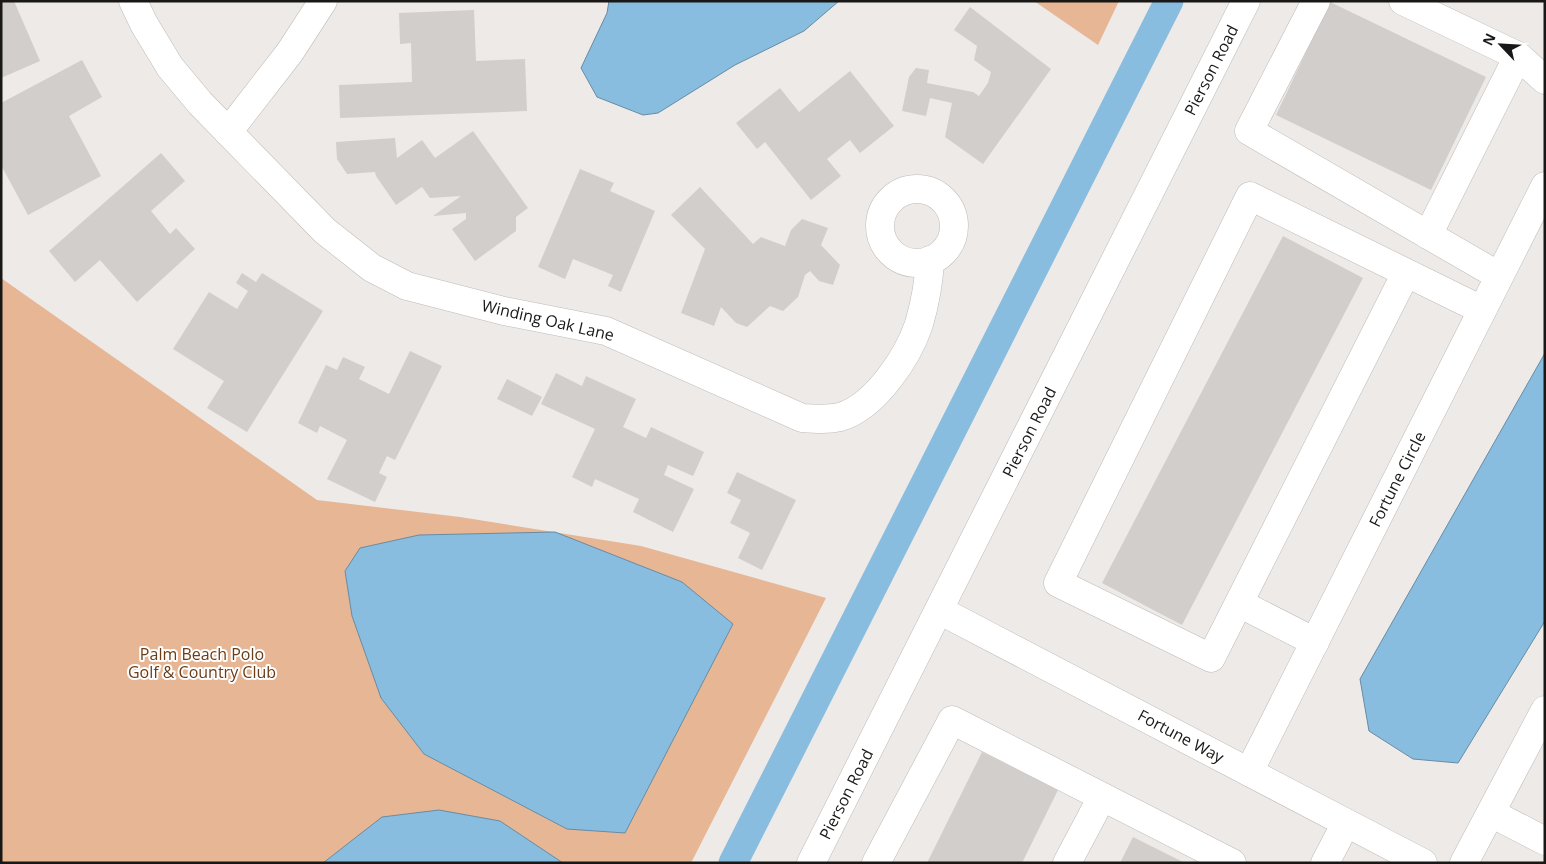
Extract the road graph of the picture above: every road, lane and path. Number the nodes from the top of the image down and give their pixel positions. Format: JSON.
{"nodes":[{"id":1,"x":133,"y":1,"type":"edge"},
{"id":2,"x":323,"y":1,"type":"edge"},
{"id":3,"x":1246,"y":1,"type":"edge"},
{"id":4,"x":1316,"y":1,"type":"edge"},
{"id":5,"x":1403,"y":1,"type":"edge"},
{"id":6,"x":1518,"y":56,"type":"junction"},
{"id":7,"x":1545,"y":80,"type":"edge"},
{"id":8,"x":228,"y":132,"type":"junction"},
{"id":9,"x":1545,"y":186,"type":"edge"},
{"id":10,"x":1428,"y":235,"type":"junction"},
{"id":11,"x":930,"y":260,"type":"dead end"},
{"id":12,"x":1406,"y":273,"type":"junction"},
{"id":13,"x":1499,"y":276,"type":"junction"},
{"id":14,"x":1482,"y":310,"type":"junction"},
{"id":15,"x":1239,"y":603,"type":"junction"},
{"id":16,"x":939,"y":610,"type":"junction"},
{"id":17,"x":1315,"y":642,"type":"junction"},
{"id":18,"x":1545,"y":710,"type":"edge"},
{"id":19,"x":1249,"y":772,"type":"junction"},
{"id":20,"x":1102,"y":797,"type":"junction"},
{"id":21,"x":1490,"y":813,"type":"junction"},
{"id":22,"x":1346,"y":823,"type":"junction"},
{"id":23,"x":1545,"y":841,"type":"edge"},
{"id":24,"x":1407,"y":859,"type":"edge"},
{"id":25,"x":811,"y":863,"type":"edge"},
{"id":26,"x":876,"y":863,"type":"edge"},
{"id":27,"x":1067,"y":863,"type":"edge"},
{"id":28,"x":1232,"y":863,"type":"edge"},
{"id":29,"x":1325,"y":863,"type":"edge"},
{"id":30,"x":1464,"y":863,"type":"edge"}],
"edges":[{"from":1,"to":8,"type":"street","name":"Winding Oak Lane"},
{"from":2,"to":8,"type":"street"},
{"from":3,"to":16,"type":"street","name":"Pierson Road"},
{"from":4,"to":10,"type":"street"},
{"from":5,"to":6,"type":"street"},
{"from":6,"to":7,"type":"street"},
{"from":6,"to":10,"type":"street"},
{"from":8,"to":11,"type":"street","name":"Winding Oak Lane"},
{"from":9,"to":13,"type":"street","name":"Fortune Circle"},
{"from":10,"to":13,"type":"street"},
{"from":12,"to":14,"type":"street"},
{"from":12,"to":15,"type":"street"},
{"from":12,"to":15,"type":"street"},
{"from":13,"to":14,"type":"street","name":"Fortune Circle"},
{"from":14,"to":17,"type":"street","name":"Fortune Circle"},
{"from":15,"to":17,"type":"street"},
{"from":16,"to":19,"type":"street","name":"Fortune Way"},
{"from":16,"to":25,"type":"street","name":"Pierson Road"},
{"from":17,"to":19,"type":"street","name":"Fortune Circle"},
{"from":18,"to":21,"type":"street"},
{"from":19,"to":22,"type":"street","name":"Fortune Way"},
{"from":20,"to":26,"type":"street"},
{"from":20,"to":27,"type":"street"},
{"from":20,"to":28,"type":"street"},
{"from":21,"to":23,"type":"street"},
{"from":21,"to":30,"type":"street"},
{"from":22,"to":24,"type":"street","name":"Fortune Way"},
{"from":22,"to":29,"type":"street"}]}
